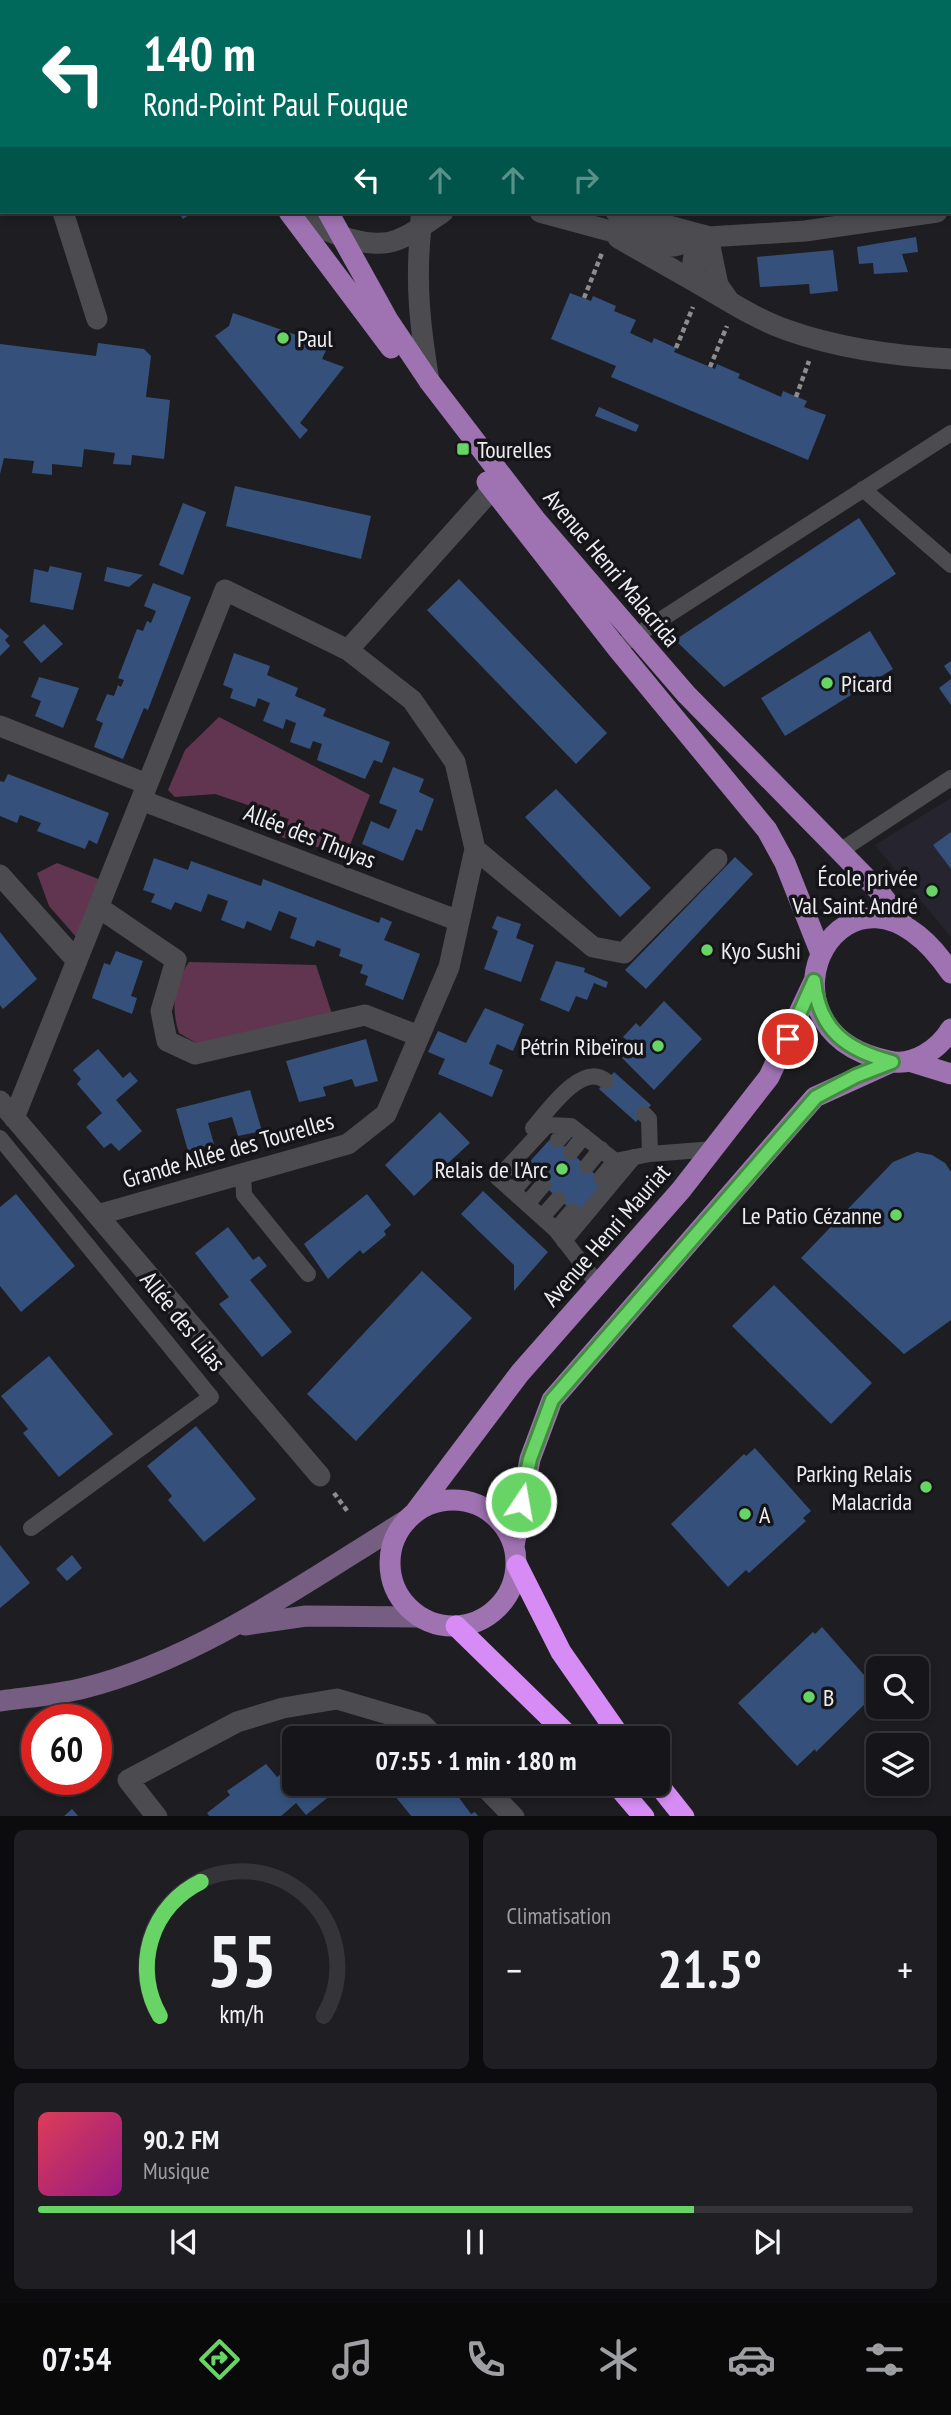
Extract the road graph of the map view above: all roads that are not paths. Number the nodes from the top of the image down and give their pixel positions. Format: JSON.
{"nodes":[{"id":1,"x":64,"y":214,"type":"edge"},
{"id":2,"x":290,"y":214,"type":"edge"},
{"id":3,"x":329,"y":214,"type":"edge"},
{"id":4,"x":438,"y":214,"type":"edge"},
{"id":5,"x":545,"y":214,"type":"edge"},
{"id":6,"x":623,"y":214,"type":"edge"},
{"id":7,"x":923,"y":214,"type":"edge"},
{"id":8,"x":421,"y":220,"type":"edge"},
{"id":9,"x":341,"y":235,"type":"junction"},
{"id":10,"x":601,"y":236,"type":"junction"},
{"id":11,"x":708,"y":237,"type":"junction"},
{"id":12,"x":696,"y":291,"type":"junction"},
{"id":13,"x":729,"y":310,"type":"junction"},
{"id":14,"x":97,"y":319,"type":"dead end"},
{"id":15,"x":951,"y":359,"type":"edge"},
{"id":16,"x":429,"y":381,"type":"junction"},
{"id":17,"x":951,"y":433,"type":"edge"},
{"id":18,"x":497,"y":484,"type":"junction"},
{"id":19,"x":863,"y":489,"type":"junction"},
{"id":20,"x":951,"y":565,"type":"edge"},
{"id":21,"x":635,"y":636,"type":"junction"},
{"id":22,"x":617,"y":649,"type":"junction"},
{"id":23,"x":348,"y":650,"type":"junction"},
{"id":24,"x":0,"y":726,"type":"edge"},
{"id":25,"x":951,"y":778,"type":"edge"},
{"id":26,"x":144,"y":792,"type":"junction"},
{"id":27,"x":475,"y":849,"type":"junction"},
{"id":28,"x":840,"y":851,"type":"junction"},
{"id":29,"x":718,"y":859,"type":"dead end"},
{"id":30,"x":0,"y":876,"type":"edge"},
{"id":31,"x":98,"y":907,"type":"junction"},
{"id":32,"x":459,"y":921,"type":"junction"},
{"id":33,"x":902,"y":922,"type":"junction"},
{"id":34,"x":820,"y":951,"type":"junction"},
{"id":35,"x":77,"y":961,"type":"junction"},
{"id":36,"x":951,"y":973,"type":"edge"},
{"id":37,"x":814,"y":981,"type":"junction"},
{"id":38,"x":951,"y":1029,"type":"edge"},
{"id":39,"x":419,"y":1036,"type":"junction"},
{"id":40,"x":901,"y":1062,"type":"junction"},
{"id":41,"x":951,"y":1074,"type":"edge"},
{"id":42,"x":606,"y":1081,"type":"dead end"},
{"id":43,"x":0,"y":1101,"type":"edge"},
{"id":44,"x":644,"y":1114,"type":"dead end"},
{"id":45,"x":13,"y":1118,"type":"junction"},
{"id":46,"x":571,"y":1126,"type":"junction"},
{"id":47,"x":584,"y":1136,"type":"junction"},
{"id":48,"x":0,"y":1138,"type":"edge"},
{"id":49,"x":558,"y":1140,"type":"dead end"},
{"id":50,"x":601,"y":1149,"type":"junction"},
{"id":51,"x":714,"y":1149,"type":"junction"},
{"id":52,"x":571,"y":1152,"type":"dead end"},
{"id":53,"x":642,"y":1155,"type":"junction"},
{"id":54,"x":615,"y":1161,"type":"junction"},
{"id":55,"x":587,"y":1166,"type":"dead end"},
{"id":56,"x":529,"y":1173,"type":"dead end"},
{"id":57,"x":243,"y":1174,"type":"junction"},
{"id":58,"x":498,"y":1178,"type":"junction"},
{"id":59,"x":601,"y":1178,"type":"dead end"},
{"id":60,"x":543,"y":1185,"type":"dead end"},
{"id":61,"x":513,"y":1191,"type":"junction"},
{"id":62,"x":558,"y":1199,"type":"dead end"},
{"id":63,"x":527,"y":1204,"type":"junction"},
{"id":64,"x":572,"y":1211,"type":"dead end"},
{"id":65,"x":97,"y":1215,"type":"junction"},
{"id":66,"x":542,"y":1217,"type":"junction"},
{"id":67,"x":560,"y":1236,"type":"junction"},
{"id":68,"x":308,"y":1275,"type":"dead end"},
{"id":69,"x":597,"y":1283,"type":"junction"},
{"id":70,"x":320,"y":1476,"type":"dead end"},
{"id":71,"x":411,"y":1516,"type":"junction"},
{"id":72,"x":31,"y":1528,"type":"dead end"},
{"id":73,"x":516,"y":1555,"type":"junction"},
{"id":74,"x":419,"y":1617,"type":"junction"},
{"id":75,"x":236,"y":1626,"type":"junction"},
{"id":76,"x":456,"y":1626,"type":"junction"},
{"id":77,"x":0,"y":1701,"type":"edge"},
{"id":78,"x":424,"y":1726,"type":"edge"},
{"id":79,"x":559,"y":1726,"type":"edge"},
{"id":80,"x":613,"y":1726,"type":"edge"},
{"id":81,"x":494,"y":1796,"type":"edge"},
{"id":82,"x":626,"y":1796,"type":"edge"},
{"id":83,"x":668,"y":1796,"type":"edge"},
{"id":84,"x":157,"y":1816,"type":"edge"},
{"id":85,"x":514,"y":1816,"type":"edge"},
{"id":86,"x":644,"y":1816,"type":"edge"},
{"id":87,"x":684,"y":1816,"type":"edge"}],
"edges":[{"from":1,"to":14,"type":"street"},
{"from":2,"to":9,"type":"street"},
{"from":2,"to":18,"type":"main road","name":"Avenue Henri Malacrida"},
{"from":3,"to":9,"type":"main road","name":"Avenue Henri Malacrida"},
{"from":4,"to":8,"type":"street"},
{"from":5,"to":10,"type":"street"},
{"from":6,"to":11,"type":"street"},
{"from":7,"to":11,"type":"street"},
{"from":8,"to":9,"type":"street"},
{"from":8,"to":16,"type":"street"},
{"from":9,"to":16,"type":"main road","name":"Avenue Henri Malacrida"},
{"from":10,"to":11,"type":"street"},
{"from":10,"to":12,"type":"street"},
{"from":11,"to":12,"type":"street"},
{"from":11,"to":13,"type":"street"},
{"from":12,"to":13,"type":"street"},
{"from":13,"to":15,"type":"street"},
{"from":16,"to":18,"type":"main road","name":"Avenue Henri Malacrida"},
{"from":17,"to":19,"type":"lane"},
{"from":18,"to":21,"type":"main road","name":"Avenue Henri Malacrida"},
{"from":18,"to":22,"type":"main road","name":"Avenue Henri Malacrida"},
{"from":18,"to":23,"type":"street"},
{"from":19,"to":20,"type":"lane"},
{"from":19,"to":21,"type":"lane"},
{"from":21,"to":22,"type":"lane"},
{"from":21,"to":28,"type":"main road","name":"Avenue Henri Malacrida"},
{"from":22,"to":34,"type":"main road","name":"Avenue Henri Malacrida"},
{"from":23,"to":26,"type":"street","name":"Grande Allée des Tourelles"},
{"from":23,"to":27,"type":"street","name":"Grande Allée des Tourelles"},
{"from":24,"to":26,"type":"street","name":"Allée des Thuyas"},
{"from":25,"to":28,"type":"lane"},
{"from":26,"to":31,"type":"street","name":"Grande Allée des Tourelles"},
{"from":26,"to":32,"type":"street","name":"Allée des Thuyas"},
{"from":27,"to":29,"type":"street"},
{"from":27,"to":32,"type":"street","name":"Grande Allée des Tourelles"},
{"from":28,"to":33,"type":"main road","name":"Avenue Henri Malacrida"},
{"from":30,"to":35,"type":"street"},
{"from":31,"to":35,"type":"street","name":"Grande Allée des Tourelles"},
{"from":31,"to":39,"type":"street"},
{"from":32,"to":39,"type":"street","name":"Grande Allée des Tourelles"},
{"from":33,"to":34,"type":"main road"},
{"from":33,"to":36,"type":"main road","name":"Avenue Henri Malacrida"},
{"from":34,"to":37,"type":"main road"},
{"from":35,"to":45,"type":"street","name":"Grande Allée des Tourelles"},
{"from":37,"to":40,"type":"main road"},
{"from":37,"to":51,"type":"main road","name":"Avenue Henri Mauriat"},
{"from":38,"to":40,"type":"main road"},
{"from":39,"to":57,"type":"street","name":"Grande Allée des Tourelles"},
{"from":40,"to":41,"type":"main road"},
{"from":40,"to":73,"type":"main road"},
{"from":42,"to":58,"type":"lane"},
{"from":43,"to":45,"type":"street","name":"Allée des Lilas"},
{"from":44,"to":53,"type":"lane"},
{"from":45,"to":65,"type":"street","name":"Allée des Lilas"},
{"from":46,"to":47,"type":"lane"},
{"from":46,"to":49,"type":"lane"},
{"from":46,"to":58,"type":"lane"},
{"from":47,"to":50,"type":"lane"},
{"from":47,"to":52,"type":"lane"},
{"from":48,"to":72,"type":"lane","name":"Allée des Lilas"},
{"from":50,"to":54,"type":"lane"},
{"from":50,"to":55,"type":"lane"},
{"from":51,"to":53,"type":"lane"},
{"from":51,"to":69,"type":"main road","name":"Avenue Henri Mauriat"},
{"from":53,"to":54,"type":"lane"},
{"from":53,"to":67,"type":"lane"},
{"from":54,"to":59,"type":"lane"},
{"from":56,"to":61,"type":"lane"},
{"from":57,"to":65,"type":"street","name":"Grande Allée des Tourelles"},
{"from":57,"to":68,"type":"lane"},
{"from":58,"to":61,"type":"lane"},
{"from":60,"to":63,"type":"lane"},
{"from":61,"to":63,"type":"lane"},
{"from":62,"to":66,"type":"lane"},
{"from":63,"to":66,"type":"lane"},
{"from":64,"to":67,"type":"lane"},
{"from":65,"to":70,"type":"street","name":"Allée des Lilas"},
{"from":66,"to":67,"type":"lane"},
{"from":67,"to":69,"type":"lane"},
{"from":69,"to":71,"type":"main road","name":"Avenue Henri Mauriat"},
{"from":71,"to":73,"type":"main road"},
{"from":71,"to":74,"type":"main road"},
{"from":71,"to":75,"type":"main road","name":"Avenue Henri Mauriat"},
{"from":73,"to":76,"type":"main road"},
{"from":73,"to":80,"type":"highway"},
{"from":74,"to":75,"type":"main road","name":"Avenue Henri Mauriat"},
{"from":74,"to":76,"type":"main road"},
{"from":75,"to":77,"type":"main road","name":"Avenue Henri Mauriat"},
{"from":76,"to":79,"type":"highway"},
{"from":78,"to":84,"type":"street"},
{"from":81,"to":85,"type":"street"},
{"from":82,"to":86,"type":"highway"},
{"from":83,"to":87,"type":"highway"}]}
